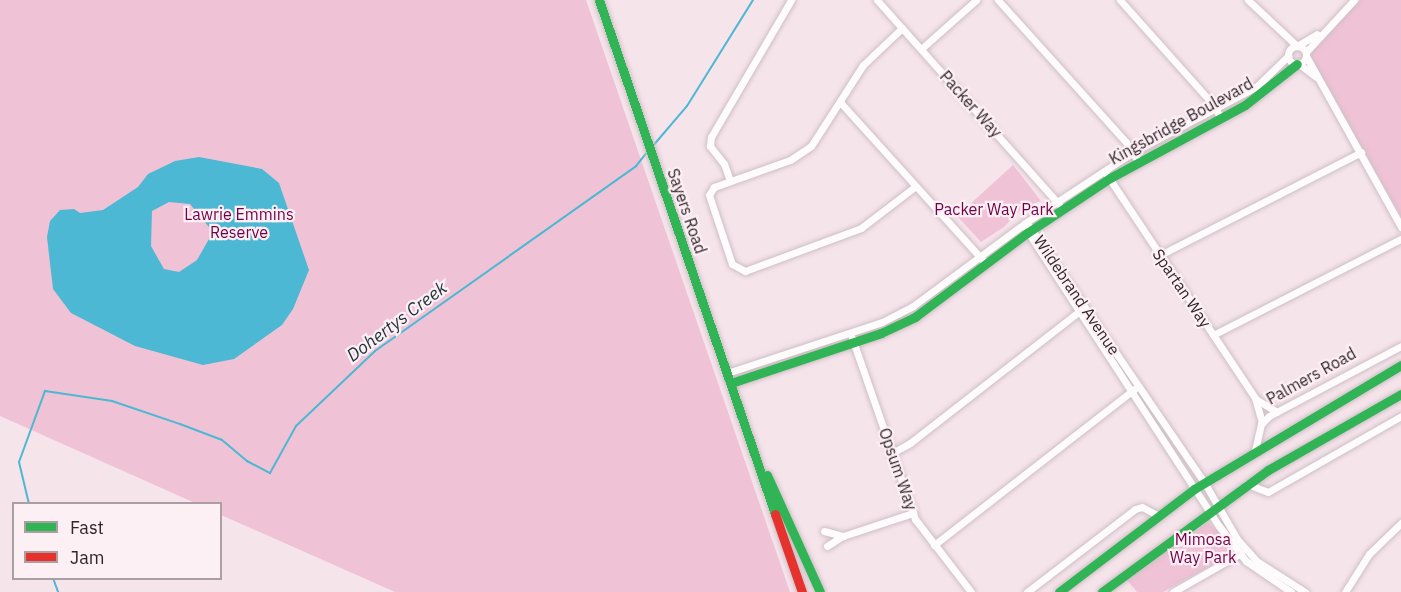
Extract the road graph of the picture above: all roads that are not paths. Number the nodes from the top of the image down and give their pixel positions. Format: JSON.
{"nodes":[{"id":1,"x":599,"y":0,"type":"edge"},
{"id":2,"x":791,"y":0,"type":"edge"},
{"id":3,"x":877,"y":0,"type":"edge"},
{"id":4,"x":976,"y":0,"type":"edge"},
{"id":5,"x":998,"y":0,"type":"edge"},
{"id":6,"x":1120,"y":0,"type":"edge"},
{"id":7,"x":1248,"y":0,"type":"edge"},
{"id":8,"x":1354,"y":0,"type":"edge"},
{"id":9,"x":902,"y":28,"type":"junction"},
{"id":10,"x":1322,"y":31,"type":"junction"},
{"id":11,"x":1279,"y":33,"type":"junction"},
{"id":12,"x":1297,"y":46,"type":"junction"},
{"id":13,"x":921,"y":49,"type":"junction"},
{"id":14,"x":1306,"y":54,"type":"junction"},
{"id":15,"x":1288,"y":55,"type":"junction"},
{"id":16,"x":1298,"y":64,"type":"junction"},
{"id":17,"x":1320,"y":81,"type":"junction"},
{"id":18,"x":840,"y":102,"type":"junction"},
{"id":19,"x":1218,"y":113,"type":"junction"},
{"id":20,"x":1361,"y":152,"type":"junction"},
{"id":21,"x":1135,"y":156,"type":"junction"},
{"id":22,"x":1107,"y":174,"type":"junction"},
{"id":23,"x":730,"y":181,"type":"junction"},
{"id":24,"x":916,"y":186,"type":"junction"},
{"id":25,"x":1057,"y":201,"type":"junction"},
{"id":26,"x":1063,"y":210,"type":"junction"},
{"id":27,"x":1024,"y":223,"type":"junction"},
{"id":28,"x":1401,"y":227,"type":"edge"},
{"id":29,"x":1030,"y":231,"type":"junction"},
{"id":30,"x":1401,"y":239,"type":"edge"},
{"id":31,"x":1160,"y":255,"type":"junction"},
{"id":32,"x":983,"y":261,"type":"junction"},
{"id":33,"x":1082,"y":309,"type":"junction"},
{"id":34,"x":1213,"y":335,"type":"junction"},
{"id":35,"x":852,"y":337,"type":"junction"},
{"id":36,"x":1401,"y":346,"type":"edge"},
{"id":37,"x":1401,"y":365,"type":"edge"},
{"id":38,"x":729,"y":378,"type":"junction"},
{"id":39,"x":1135,"y":389,"type":"junction"},
{"id":40,"x":1401,"y":394,"type":"edge"},
{"id":41,"x":1255,"y":398,"type":"junction"},
{"id":42,"x":1278,"y":412,"type":"junction"},
{"id":43,"x":1401,"y":416,"type":"edge"},
{"id":44,"x":1262,"y":423,"type":"junction"},
{"id":45,"x":748,"y":432,"type":"junction"},
{"id":46,"x":1172,"y":445,"type":"junction"},
{"id":47,"x":1255,"y":450,"type":"junction"},
{"id":48,"x":892,"y":453,"type":"junction"},
{"id":49,"x":1204,"y":482,"type":"junction"},
{"id":50,"x":1247,"y":484,"type":"junction"},
{"id":51,"x":1194,"y":489,"type":"junction"},
{"id":52,"x":1219,"y":504,"type":"junction"},
{"id":53,"x":1208,"y":511,"type":"junction"},
{"id":54,"x":913,"y":513,"type":"junction"},
{"id":55,"x":1157,"y":515,"type":"junction"},
{"id":56,"x":1401,"y":523,"type":"edge"},
{"id":57,"x":824,"y":531,"type":"dead end"},
{"id":58,"x":843,"y":536,"type":"junction"},
{"id":59,"x":934,"y":545,"type":"junction"},
{"id":60,"x":827,"y":546,"type":"dead end"},
{"id":61,"x":1242,"y":552,"type":"junction"},
{"id":62,"x":801,"y":592,"type":"edge"},
{"id":63,"x":820,"y":592,"type":"edge"},
{"id":64,"x":971,"y":592,"type":"edge"},
{"id":65,"x":1027,"y":592,"type":"edge"},
{"id":66,"x":1059,"y":592,"type":"edge"},
{"id":67,"x":1102,"y":592,"type":"edge"},
{"id":68,"x":1173,"y":592,"type":"edge"},
{"id":69,"x":1291,"y":592,"type":"edge"},
{"id":70,"x":1305,"y":592,"type":"edge"},
{"id":71,"x":1345,"y":592,"type":"edge"}],
"edges":[{"from":1,"to":38,"type":"main road","name":"Sayers Road"},
{"from":2,"to":23,"type":"street"},
{"from":3,"to":9,"type":"street","name":"Packer Way"},
{"from":4,"to":13,"type":"street"},
{"from":5,"to":21,"type":"street"},
{"from":6,"to":19,"type":"street"},
{"from":7,"to":11,"type":"street"},
{"from":8,"to":10,"type":"street"},
{"from":9,"to":13,"type":"street","name":"Packer Way"},
{"from":9,"to":18,"type":"street"},
{"from":10,"to":12,"type":"street","name":"Kingsbridge Boulevard"},
{"from":10,"to":14,"type":"street"},
{"from":11,"to":12,"type":"street"},
{"from":11,"to":15,"type":"street"},
{"from":12,"to":14,"type":"street"},
{"from":12,"to":15,"type":"street","name":"Kingsbridge Boulevard"},
{"from":13,"to":25,"type":"street","name":"Packer Way"},
{"from":14,"to":16,"type":"street"},
{"from":14,"to":17,"type":"street"},
{"from":15,"to":16,"type":"street"},
{"from":15,"to":19,"type":"street","name":"Kingsbridge Boulevard"},
{"from":16,"to":17,"type":"street"},
{"from":16,"to":19,"type":"main road","name":"Kingsbridge Boulevard"},
{"from":17,"to":20,"type":"street"},
{"from":18,"to":23,"type":"street"},
{"from":18,"to":24,"type":"street"},
{"from":19,"to":21,"type":"main road","name":"Kingsbridge Boulevard"},
{"from":20,"to":28,"type":"street"},
{"from":20,"to":31,"type":"street"},
{"from":21,"to":22,"type":"main road","name":"Kingsbridge Boulevard"},
{"from":22,"to":25,"type":"street","name":"Kingsbridge Boulevard"},
{"from":22,"to":26,"type":"main road","name":"Kingsbridge Boulevard"},
{"from":22,"to":31,"type":"street","name":"Spartan Way"},
{"from":23,"to":24,"type":"street"},
{"from":24,"to":32,"type":"street"},
{"from":25,"to":26,"type":"street","name":"Packer Way"},
{"from":25,"to":27,"type":"street","name":"Kingsbridge Boulevard"},
{"from":26,"to":29,"type":"main road","name":"Kingsbridge Boulevard"},
{"from":27,"to":29,"type":"street","name":"Wildebrand Avenue"},
{"from":27,"to":32,"type":"street","name":"Kingsbridge Boulevard"},
{"from":29,"to":32,"type":"main road","name":"Kingsbridge Boulevard"},
{"from":29,"to":33,"type":"street","name":"Wildebrand Avenue"},
{"from":30,"to":34,"type":"street"},
{"from":31,"to":34,"type":"street","name":"Spartan Way"},
{"from":32,"to":35,"type":"main road","name":"Kingsbridge Boulevard"},
{"from":33,"to":39,"type":"street","name":"Wildebrand Avenue"},
{"from":33,"to":48,"type":"street"},
{"from":34,"to":41,"type":"street","name":"Spartan Way"},
{"from":35,"to":38,"type":"main road","name":"Kingsbridge Boulevard"},
{"from":35,"to":48,"type":"street","name":"Opsum Way"},
{"from":36,"to":42,"type":"street","name":"Palmers Road"},
{"from":37,"to":47,"type":"main road","name":"Palmers Road"},
{"from":38,"to":45,"type":"main road","name":"Sayers Road"},
{"from":39,"to":46,"type":"street","name":"Wildebrand Avenue"},
{"from":39,"to":59,"type":"street"},
{"from":40,"to":50,"type":"main road"},
{"from":41,"to":42,"type":"street","name":"Spartan Way"},
{"from":41,"to":44,"type":"street","name":"Spartan Way"},
{"from":42,"to":44,"type":"street","name":"Palmers Road"},
{"from":43,"to":50,"type":"street"},
{"from":44,"to":47,"type":"street","name":"Palmers Road"},
{"from":45,"to":62,"type":"main road","name":"Sayers Road"},
{"from":45,"to":63,"type":"main road","name":"Sayers Road"},
{"from":46,"to":49,"type":"street","name":"Wildebrand Avenue"},
{"from":46,"to":51,"type":"street","name":"Wildebrand Avenue"},
{"from":47,"to":49,"type":"main road","name":"Palmers Road"},
{"from":48,"to":54,"type":"street","name":"Opsum Way"},
{"from":49,"to":51,"type":"main road","name":"Palmers Road"},
{"from":49,"to":52,"type":"street","name":"Wildebrand Avenue"},
{"from":50,"to":52,"type":"main road"},
{"from":51,"to":53,"type":"street","name":"Wildebrand Avenue"},
{"from":51,"to":55,"type":"main road","name":"Palmers Road"},
{"from":52,"to":53,"type":"main road"},
{"from":52,"to":61,"type":"street","name":"Wildebrand Avenue"},
{"from":53,"to":61,"type":"street","name":"Wildebrand Avenue"},
{"from":53,"to":67,"type":"main road"},
{"from":54,"to":58,"type":"street"},
{"from":54,"to":59,"type":"street","name":"Opsum Way"},
{"from":55,"to":65,"type":"street"},
{"from":55,"to":66,"type":"main road","name":"Palmers Road"},
{"from":56,"to":71,"type":"street"},
{"from":57,"to":58,"type":"street"},
{"from":58,"to":60,"type":"street"},
{"from":59,"to":64,"type":"street","name":"Opsum Way"},
{"from":61,"to":68,"type":"street"},
{"from":61,"to":69,"type":"street"},
{"from":61,"to":70,"type":"street"}]}
